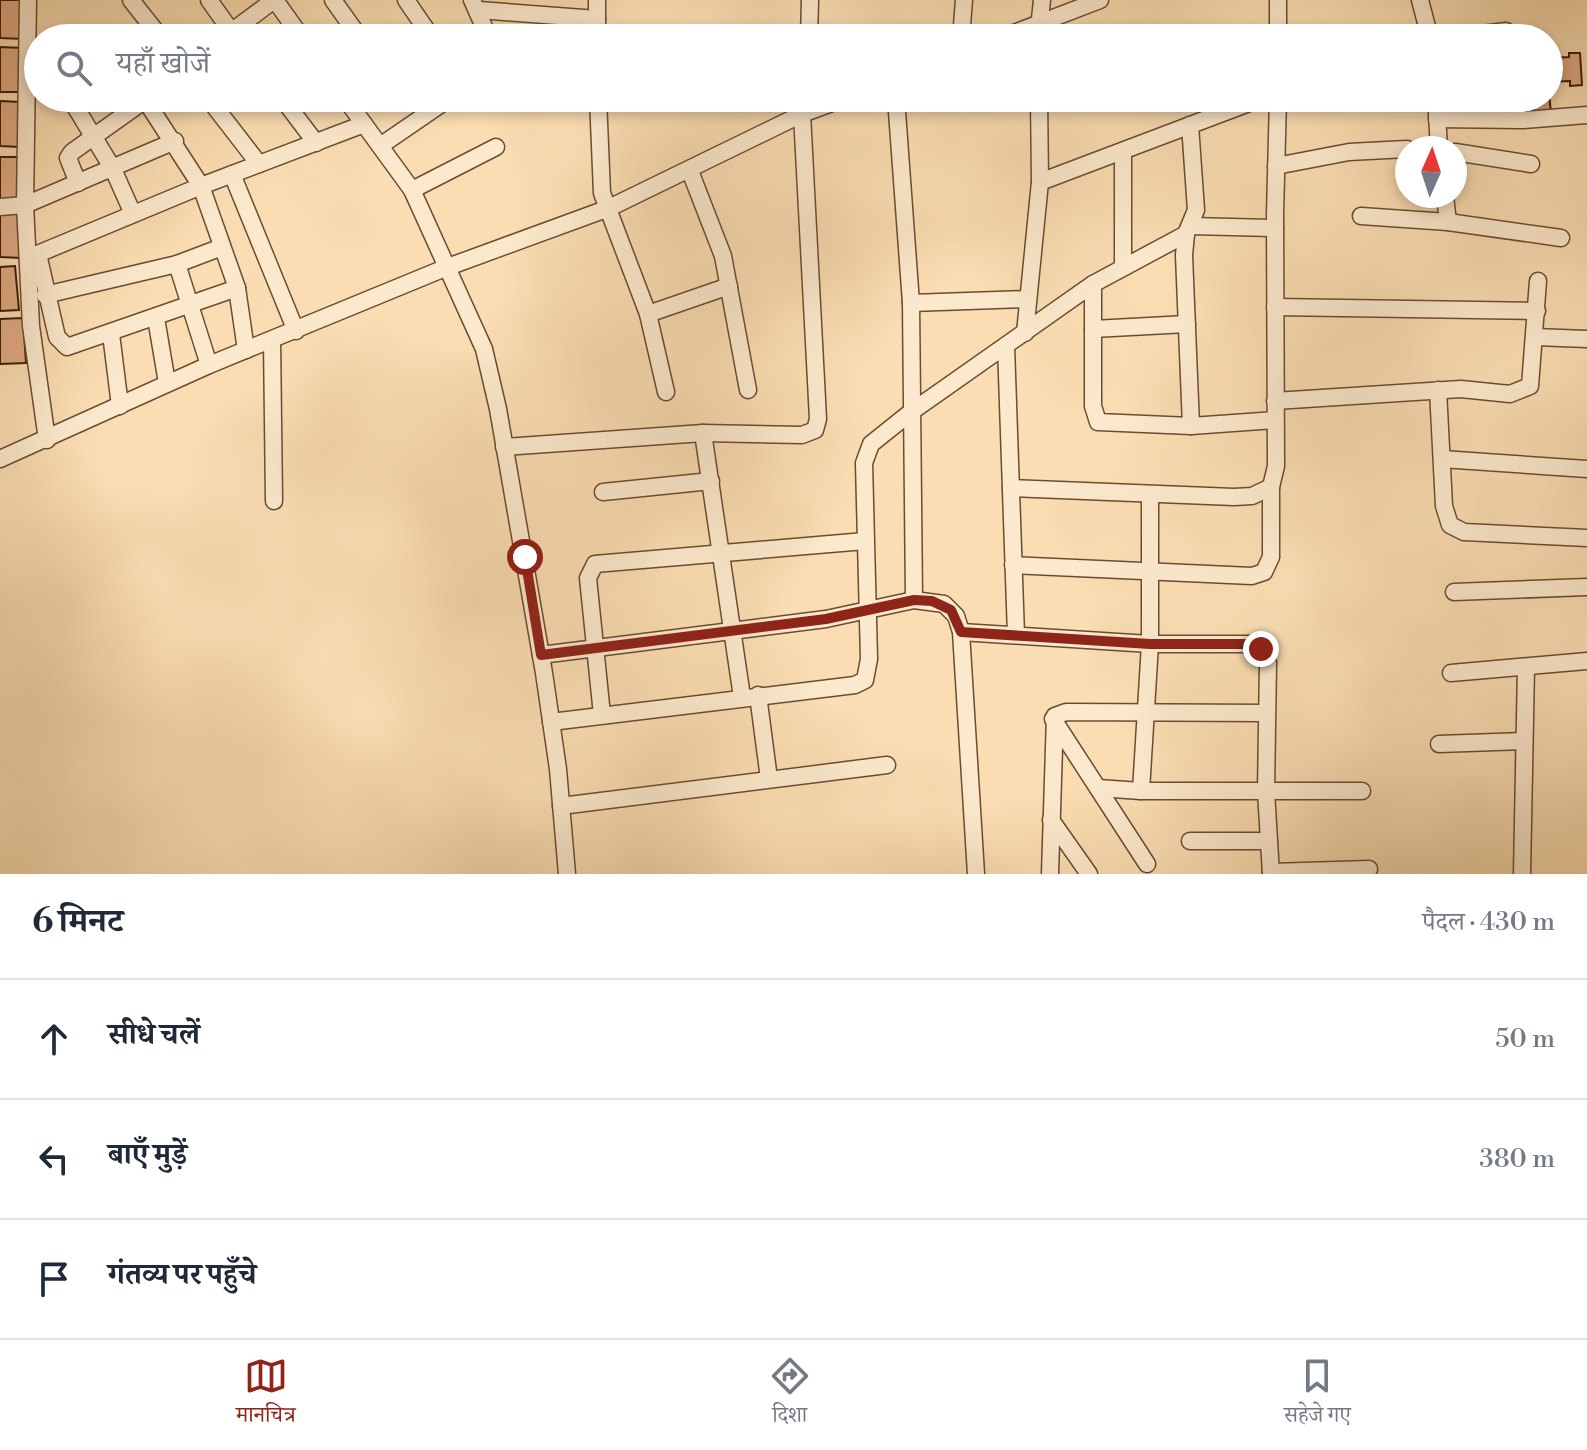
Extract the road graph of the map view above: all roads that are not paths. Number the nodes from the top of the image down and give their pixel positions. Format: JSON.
{"nodes":[{"id":1,"x":28,"y":0,"type":"edge"},
{"id":2,"x":131,"y":0,"type":"edge"},
{"id":3,"x":209,"y":0,"type":"edge"},
{"id":4,"x":274,"y":0,"type":"edge"},
{"id":5,"x":333,"y":0,"type":"edge"},
{"id":6,"x":406,"y":0,"type":"edge"},
{"id":7,"x":597,"y":0,"type":"edge"},
{"id":8,"x":810,"y":0,"type":"edge"},
{"id":9,"x":964,"y":0,"type":"edge"},
{"id":10,"x":1042,"y":0,"type":"edge"},
{"id":11,"x":1100,"y":0,"type":"edge"},
{"id":12,"x":1278,"y":0,"type":"edge"},
{"id":13,"x":1420,"y":0,"type":"edge"},
{"id":14,"x":475,"y":5,"type":"edge"},
{"id":15,"x":597,"y":19,"type":"junction"},
{"id":16,"x":30,"y":24,"type":"edge"},
{"id":17,"x":150,"y":24,"type":"edge"},
{"id":18,"x":223,"y":24,"type":"edge"},
{"id":19,"x":245,"y":24,"type":"edge"},
{"id":20,"x":292,"y":24,"type":"edge"},
{"id":21,"x":350,"y":24,"type":"edge"},
{"id":22,"x":422,"y":24,"type":"edge"},
{"id":23,"x":483,"y":24,"type":"edge"},
{"id":24,"x":597,"y":24,"type":"edge"},
{"id":25,"x":809,"y":24,"type":"edge"},
{"id":26,"x":962,"y":24,"type":"edge"},
{"id":27,"x":1039,"y":24,"type":"edge"},
{"id":28,"x":1052,"y":24,"type":"edge"},
{"id":29,"x":1278,"y":24,"type":"edge"},
{"id":30,"x":1426,"y":24,"type":"edge"},
{"id":31,"x":31,"y":112,"type":"edge"},
{"id":32,"x":79,"y":112,"type":"edge"},
{"id":33,"x":128,"y":112,"type":"edge"},
{"id":34,"x":155,"y":112,"type":"edge"},
{"id":35,"x":219,"y":112,"type":"edge"},
{"id":36,"x":293,"y":112,"type":"edge"},
{"id":37,"x":355,"y":112,"type":"edge"},
{"id":38,"x":430,"y":112,"type":"edge"},
{"id":39,"x":599,"y":112,"type":"edge"},
{"id":40,"x":794,"y":112,"type":"edge"},
{"id":41,"x":805,"y":112,"type":"edge"},
{"id":42,"x":897,"y":112,"type":"edge"},
{"id":43,"x":1039,"y":112,"type":"edge"},
{"id":44,"x":1225,"y":112,"type":"edge"},
{"id":45,"x":1278,"y":112,"type":"edge"},
{"id":46,"x":1437,"y":112,"type":"edge"},
{"id":47,"x":1587,"y":115,"type":"edge"},
{"id":48,"x":1437,"y":119,"type":"junction"},
{"id":49,"x":364,"y":124,"type":"junction"},
{"id":50,"x":1190,"y":125,"type":"junction"},
{"id":51,"x":95,"y":136,"type":"junction"},
{"id":52,"x":1438,"y":136,"type":"edge"},
{"id":53,"x":175,"y":141,"type":"junction"},
{"id":54,"x":316,"y":143,"type":"junction"},
{"id":55,"x":380,"y":146,"type":"junction"},
{"id":56,"x":496,"y":147,"type":"dead end"},
{"id":57,"x":1395,"y":150,"type":"edge"},
{"id":58,"x":1123,"y":151,"type":"junction"},
{"id":59,"x":1467,"y":154,"type":"edge"},
{"id":60,"x":259,"y":164,"type":"junction"},
{"id":61,"x":1531,"y":164,"type":"dead end"},
{"id":62,"x":1276,"y":166,"type":"junction"},
{"id":63,"x":113,"y":169,"type":"junction"},
{"id":64,"x":690,"y":171,"type":"junction"},
{"id":65,"x":232,"y":174,"type":"junction"},
{"id":66,"x":1040,"y":182,"type":"junction"},
{"id":67,"x":78,"y":183,"type":"junction"},
{"id":68,"x":201,"y":186,"type":"junction"},
{"id":69,"x":412,"y":190,"type":"junction"},
{"id":70,"x":25,"y":205,"type":"junction"},
{"id":71,"x":0,"y":207,"type":"edge"},
{"id":72,"x":609,"y":208,"type":"junction"},
{"id":73,"x":1446,"y":208,"type":"edge"},
{"id":74,"x":133,"y":214,"type":"junction"},
{"id":75,"x":1361,"y":216,"type":"dead end"},
{"id":76,"x":1448,"y":222,"type":"junction"},
{"id":77,"x":1275,"y":228,"type":"junction"},
{"id":78,"x":1189,"y":230,"type":"junction"},
{"id":79,"x":1561,"y":238,"type":"dead end"},
{"id":80,"x":222,"y":247,"type":"junction"},
{"id":81,"x":33,"y":256,"type":"junction"},
{"id":82,"x":177,"y":264,"type":"junction"},
{"id":83,"x":1123,"y":265,"type":"junction"},
{"id":84,"x":445,"y":268,"type":"junction"},
{"id":85,"x":1538,"y":281,"type":"dead end"},
{"id":86,"x":1093,"y":284,"type":"junction"},
{"id":87,"x":729,"y":286,"type":"junction"},
{"id":88,"x":237,"y":288,"type":"junction"},
{"id":89,"x":45,"y":295,"type":"junction"},
{"id":90,"x":1028,"y":299,"type":"junction"},
{"id":91,"x":911,"y":303,"type":"junction"},
{"id":92,"x":191,"y":305,"type":"junction"},
{"id":93,"x":1275,"y":307,"type":"junction"},
{"id":94,"x":1537,"y":311,"type":"junction"},
{"id":95,"x":648,"y":314,"type":"junction"},
{"id":96,"x":156,"y":318,"type":"junction"},
{"id":97,"x":1187,"y":324,"type":"junction"},
{"id":98,"x":1093,"y":329,"type":"junction"},
{"id":99,"x":296,"y":331,"type":"junction"},
{"id":100,"x":1025,"y":333,"type":"junction"},
{"id":101,"x":111,"y":334,"type":"junction"},
{"id":102,"x":1535,"y":337,"type":"junction"},
{"id":103,"x":1587,"y":339,"type":"edge"},
{"id":104,"x":272,"y":340,"type":"junction"},
{"id":105,"x":1006,"y":346,"type":"junction"},
{"id":106,"x":246,"y":350,"type":"junction"},
{"id":107,"x":209,"y":365,"type":"junction"},
{"id":108,"x":167,"y":383,"type":"junction"},
{"id":109,"x":748,"y":390,"type":"dead end"},
{"id":110,"x":1438,"y":390,"type":"junction"},
{"id":111,"x":666,"y":392,"type":"dead end"},
{"id":112,"x":1275,"y":401,"type":"junction"},
{"id":113,"x":120,"y":406,"type":"junction"},
{"id":114,"x":911,"y":412,"type":"junction"},
{"id":115,"x":1275,"y":420,"type":"junction"},
{"id":116,"x":1191,"y":426,"type":"junction"},
{"id":117,"x":703,"y":433,"type":"junction"},
{"id":118,"x":47,"y":440,"type":"junction"},
{"id":119,"x":504,"y":447,"type":"junction"},
{"id":120,"x":0,"y":459,"type":"edge"},
{"id":121,"x":1442,"y":459,"type":"junction"},
{"id":122,"x":1587,"y":469,"type":"edge"},
{"id":123,"x":711,"y":481,"type":"junction"},
{"id":124,"x":1271,"y":487,"type":"junction"},
{"id":125,"x":1011,"y":488,"type":"junction"},
{"id":126,"x":603,"y":492,"type":"dead end"},
{"id":127,"x":1150,"y":495,"type":"junction"},
{"id":128,"x":274,"y":501,"type":"dead end"},
{"id":129,"x":1587,"y":538,"type":"edge"},
{"id":130,"x":865,"y":541,"type":"junction"},
{"id":131,"x":722,"y":551,"type":"junction"},
{"id":132,"x":1013,"y":565,"type":"junction"},
{"id":133,"x":1150,"y":571,"type":"junction"},
{"id":134,"x":1587,"y":587,"type":"edge"},
{"id":135,"x":1454,"y":592,"type":"dead end"},
{"id":136,"x":914,"y":600,"type":"junction"},
{"id":137,"x":867,"y":609,"type":"junction"},
{"id":138,"x":734,"y":630,"type":"junction"},
{"id":139,"x":961,"y":632,"type":"junction"},
{"id":140,"x":1016,"y":635,"type":"junction"},
{"id":141,"x":1150,"y":644,"type":"junction"},
{"id":142,"x":595,"y":647,"type":"junction"},
{"id":143,"x":541,"y":655,"type":"junction"},
{"id":144,"x":1587,"y":661,"type":"edge"},
{"id":145,"x":1526,"y":667,"type":"junction"},
{"id":146,"x":1451,"y":673,"type":"dead end"},
{"id":147,"x":750,"y":696,"type":"junction"},
{"id":148,"x":1266,"y":713,"type":"junction"},
{"id":149,"x":1146,"y":714,"type":"junction"},
{"id":150,"x":602,"y":715,"type":"junction"},
{"id":151,"x":1053,"y":719,"type":"junction"},
{"id":152,"x":551,"y":722,"type":"junction"},
{"id":153,"x":1524,"y":741,"type":"junction"},
{"id":154,"x":1439,"y":744,"type":"dead end"},
{"id":155,"x":887,"y":765,"type":"dead end"},
{"id":156,"x":769,"y":779,"type":"junction"},
{"id":157,"x":1098,"y":788,"type":"junction"},
{"id":158,"x":1141,"y":791,"type":"junction"},
{"id":159,"x":1266,"y":791,"type":"junction"},
{"id":160,"x":1362,"y":791,"type":"dead end"},
{"id":161,"x":561,"y":806,"type":"junction"},
{"id":162,"x":1051,"y":819,"type":"junction"},
{"id":163,"x":1190,"y":841,"type":"dead end"},
{"id":164,"x":1269,"y":841,"type":"junction"},
{"id":165,"x":1147,"y":864,"type":"dead end"},
{"id":166,"x":1369,"y":869,"type":"dead end"},
{"id":167,"x":1271,"y":873,"type":"edge"},
{"id":168,"x":567,"y":874,"type":"edge"},
{"id":169,"x":976,"y":874,"type":"edge"},
{"id":170,"x":1050,"y":874,"type":"edge"},
{"id":171,"x":1089,"y":874,"type":"edge"},
{"id":172,"x":1522,"y":874,"type":"edge"}],
"edges":[{"from":1,"to":16,"type":"street"},
{"from":2,"to":17,"type":"street"},
{"from":3,"to":18,"type":"street"},
{"from":4,"to":19,"type":"street"},
{"from":4,"to":20,"type":"street"},
{"from":5,"to":21,"type":"street"},
{"from":6,"to":22,"type":"street"},
{"from":7,"to":15,"type":"street"},
{"from":8,"to":25,"type":"street"},
{"from":9,"to":26,"type":"street"},
{"from":10,"to":27,"type":"street"},
{"from":11,"to":28,"type":"street"},
{"from":12,"to":29,"type":"street"},
{"from":13,"to":30,"type":"street"},
{"from":14,"to":15,"type":"street"},
{"from":14,"to":23,"type":"street"},
{"from":15,"to":24,"type":"street"},
{"from":31,"to":70,"type":"street"},
{"from":32,"to":51,"type":"street"},
{"from":33,"to":51,"type":"street"},
{"from":34,"to":53,"type":"street"},
{"from":35,"to":60,"type":"street"},
{"from":36,"to":54,"type":"street"},
{"from":37,"to":49,"type":"street"},
{"from":38,"to":55,"type":"street"},
{"from":39,"to":72,"type":"street"},
{"from":40,"to":64,"type":"street"},
{"from":41,"to":117,"type":"street"},
{"from":42,"to":91,"type":"street"},
{"from":43,"to":66,"type":"street"},
{"from":44,"to":50,"type":"street"},
{"from":45,"to":62,"type":"street"},
{"from":46,"to":48,"type":"street"},
{"from":47,"to":48,"type":"street"},
{"from":48,"to":52,"type":"street"},
{"from":49,"to":54,"type":"street"},
{"from":49,"to":55,"type":"street"},
{"from":50,"to":58,"type":"street"},
{"from":50,"to":78,"type":"street"},
{"from":51,"to":63,"type":"street"},
{"from":51,"to":67,"type":"street"},
{"from":53,"to":63,"type":"street"},
{"from":53,"to":68,"type":"street"},
{"from":54,"to":60,"type":"street"},
{"from":55,"to":69,"type":"street"},
{"from":56,"to":69,"type":"street"},
{"from":57,"to":62,"type":"street"},
{"from":58,"to":66,"type":"street"},
{"from":58,"to":83,"type":"street"},
{"from":59,"to":61,"type":"street"},
{"from":60,"to":65,"type":"street"},
{"from":62,"to":77,"type":"street"},
{"from":63,"to":67,"type":"street"},
{"from":63,"to":74,"type":"street"},
{"from":64,"to":72,"type":"street"},
{"from":64,"to":87,"type":"street"},
{"from":65,"to":68,"type":"street"},
{"from":65,"to":99,"type":"street"},
{"from":66,"to":90,"type":"street"},
{"from":67,"to":70,"type":"street"},
{"from":68,"to":74,"type":"street"},
{"from":68,"to":80,"type":"street"},
{"from":69,"to":84,"type":"street"},
{"from":70,"to":71,"type":"street"},
{"from":70,"to":81,"type":"street"},
{"from":72,"to":84,"type":"street"},
{"from":72,"to":95,"type":"street"},
{"from":73,"to":76,"type":"street"},
{"from":74,"to":81,"type":"street"},
{"from":75,"to":76,"type":"street"},
{"from":76,"to":79,"type":"street"},
{"from":77,"to":78,"type":"street"},
{"from":77,"to":93,"type":"street"},
{"from":78,"to":83,"type":"street"},
{"from":78,"to":97,"type":"street"},
{"from":80,"to":82,"type":"street"},
{"from":80,"to":88,"type":"street"},
{"from":81,"to":89,"type":"street"},
{"from":81,"to":118,"type":"street"},
{"from":82,"to":89,"type":"street"},
{"from":82,"to":92,"type":"street"},
{"from":83,"to":86,"type":"street"},
{"from":84,"to":99,"type":"street"},
{"from":84,"to":119,"type":"street"},
{"from":85,"to":94,"type":"street"},
{"from":86,"to":98,"type":"street"},
{"from":86,"to":100,"type":"street"},
{"from":87,"to":95,"type":"street"},
{"from":87,"to":109,"type":"street"},
{"from":88,"to":92,"type":"street"},
{"from":88,"to":106,"type":"street"},
{"from":89,"to":101,"type":"street"},
{"from":90,"to":91,"type":"street"},
{"from":90,"to":100,"type":"street"},
{"from":91,"to":114,"type":"street"},
{"from":92,"to":96,"type":"street"},
{"from":92,"to":107,"type":"street"},
{"from":93,"to":94,"type":"street"},
{"from":93,"to":112,"type":"street"},
{"from":94,"to":102,"type":"street"},
{"from":95,"to":111,"type":"street"},
{"from":96,"to":101,"type":"street"},
{"from":96,"to":108,"type":"street"},
{"from":97,"to":98,"type":"street"},
{"from":97,"to":116,"type":"street"},
{"from":98,"to":116,"type":"street"},
{"from":99,"to":104,"type":"street"},
{"from":100,"to":105,"type":"street"},
{"from":101,"to":113,"type":"street"},
{"from":102,"to":103,"type":"street"},
{"from":102,"to":110,"type":"street"},
{"from":104,"to":106,"type":"street"},
{"from":104,"to":128,"type":"street"},
{"from":105,"to":114,"type":"street"},
{"from":105,"to":125,"type":"street"},
{"from":106,"to":107,"type":"street"},
{"from":107,"to":108,"type":"street"},
{"from":108,"to":113,"type":"street"},
{"from":110,"to":112,"type":"street"},
{"from":110,"to":121,"type":"street"},
{"from":112,"to":115,"type":"street"},
{"from":113,"to":118,"type":"street"},
{"from":114,"to":130,"type":"street"},
{"from":114,"to":136,"type":"street"},
{"from":115,"to":116,"type":"street"},
{"from":115,"to":124,"type":"street"},
{"from":117,"to":119,"type":"street"},
{"from":117,"to":123,"type":"street"},
{"from":118,"to":120,"type":"street"},
{"from":119,"to":143,"type":"street"},
{"from":121,"to":122,"type":"street"},
{"from":121,"to":129,"type":"street"},
{"from":123,"to":126,"type":"street"},
{"from":123,"to":131,"type":"street"},
{"from":124,"to":127,"type":"street"},
{"from":124,"to":133,"type":"street"},
{"from":125,"to":127,"type":"street"},
{"from":125,"to":132,"type":"street"},
{"from":127,"to":133,"type":"street"},
{"from":130,"to":131,"type":"street"},
{"from":130,"to":137,"type":"street"},
{"from":131,"to":138,"type":"street"},
{"from":131,"to":142,"type":"street"},
{"from":132,"to":133,"type":"street"},
{"from":132,"to":140,"type":"street"},
{"from":133,"to":141,"type":"street"},
{"from":134,"to":135,"type":"street"},
{"from":136,"to":137,"type":"street"},
{"from":136,"to":139,"type":"street"},
{"from":137,"to":138,"type":"street"},
{"from":137,"to":147,"type":"street"},
{"from":138,"to":142,"type":"street"},
{"from":138,"to":147,"type":"street"},
{"from":139,"to":140,"type":"street"},
{"from":139,"to":169,"type":"street"},
{"from":140,"to":141,"type":"street"},
{"from":141,"to":148,"type":"street"},
{"from":141,"to":149,"type":"street"},
{"from":142,"to":143,"type":"street"},
{"from":142,"to":150,"type":"street"},
{"from":143,"to":152,"type":"street"},
{"from":144,"to":145,"type":"street"},
{"from":145,"to":146,"type":"street"},
{"from":145,"to":153,"type":"street"},
{"from":147,"to":150,"type":"street"},
{"from":147,"to":156,"type":"street"},
{"from":148,"to":149,"type":"street"},
{"from":148,"to":159,"type":"street"},
{"from":149,"to":151,"type":"street"},
{"from":149,"to":158,"type":"street"},
{"from":150,"to":152,"type":"street"},
{"from":151,"to":157,"type":"street"},
{"from":151,"to":162,"type":"street"},
{"from":152,"to":161,"type":"street"},
{"from":153,"to":154,"type":"street"},
{"from":153,"to":172,"type":"street"},
{"from":155,"to":156,"type":"street"},
{"from":156,"to":161,"type":"street"},
{"from":157,"to":158,"type":"street"},
{"from":157,"to":165,"type":"street"},
{"from":158,"to":159,"type":"street"},
{"from":159,"to":160,"type":"street"},
{"from":159,"to":164,"type":"street"},
{"from":161,"to":168,"type":"street"},
{"from":162,"to":170,"type":"street"},
{"from":162,"to":171,"type":"street"},
{"from":163,"to":164,"type":"street"},
{"from":164,"to":167,"type":"street"},
{"from":166,"to":167,"type":"street"}]}
